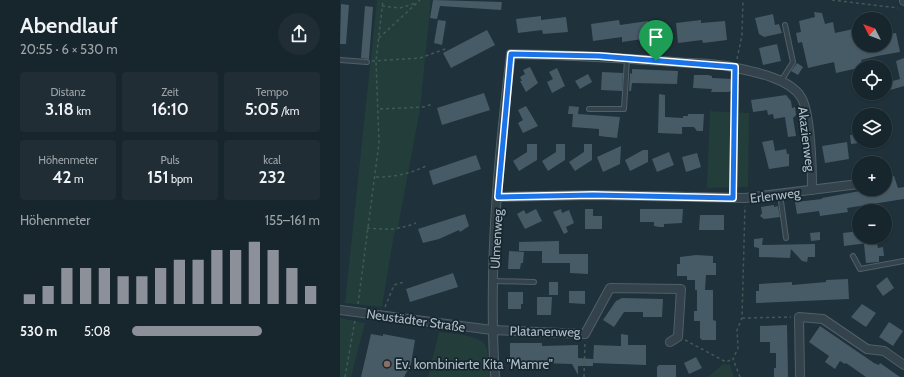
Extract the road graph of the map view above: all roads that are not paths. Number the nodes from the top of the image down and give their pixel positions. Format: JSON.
{"nodes":[{"id":1,"x":785,"y":25,"type":"dead end"},
{"id":2,"x":511,"y":54,"type":"joint"},
{"id":3,"x":627,"y":58,"type":"junction"},
{"id":4,"x":340,"y":60,"type":"edge"},
{"id":5,"x":366,"y":62,"type":"dead end"},
{"id":6,"x":782,"y":81,"type":"junction"},
{"id":7,"x":589,"y":108,"type":"dead end"},
{"id":8,"x":852,"y":185,"type":"edge"},
{"id":9,"x":812,"y":190,"type":"junction"},
{"id":10,"x":780,"y":194,"type":"junction"},
{"id":11,"x":498,"y":197,"type":"junction"},
{"id":12,"x":786,"y":238,"type":"dead end"},
{"id":13,"x":853,"y":256,"type":"dead end"},
{"id":14,"x":904,"y":261,"type":"edge"},
{"id":15,"x":494,"y":281,"type":"junction"},
{"id":16,"x":534,"y":282,"type":"dead end"},
{"id":17,"x":340,"y":310,"type":"edge"},
{"id":18,"x":492,"y":330,"type":"junction"},
{"id":19,"x":670,"y":342,"type":"dead end"},
{"id":20,"x":904,"y":365,"type":"edge"},
{"id":21,"x":495,"y":377,"type":"edge"},
{"id":22,"x":800,"y":377,"type":"edge"}],
"edges":[{"from":1,"to":6,"type":"lane"},
{"from":2,"to":3,"type":"street","name":"Akazienweg"},
{"from":2,"to":11,"type":"street","name":"Ulmenweg"},
{"from":3,"to":6,"type":"street","name":"Akazienweg"},
{"from":3,"to":7,"type":"lane"},
{"from":4,"to":5,"type":"lane"},
{"from":6,"to":9,"type":"street","name":"Akazienweg"},
{"from":8,"to":9,"type":"street","name":"Erlenweg"},
{"from":9,"to":10,"type":"street","name":"Erlenweg"},
{"from":10,"to":11,"type":"street","name":"Erlenweg"},
{"from":10,"to":12,"type":"lane"},
{"from":11,"to":15,"type":"street","name":"Ulmenweg"},
{"from":13,"to":14,"type":"lane"},
{"from":15,"to":16,"type":"lane"},
{"from":15,"to":18,"type":"street","name":"Ulmenweg"},
{"from":17,"to":18,"type":"street","name":"Neustädter Straße"},
{"from":18,"to":19,"type":"street","name":"Platanenweg"},
{"from":18,"to":21,"type":"street","name":"Ulmenweg"},
{"from":20,"to":22,"type":"street"}]}
